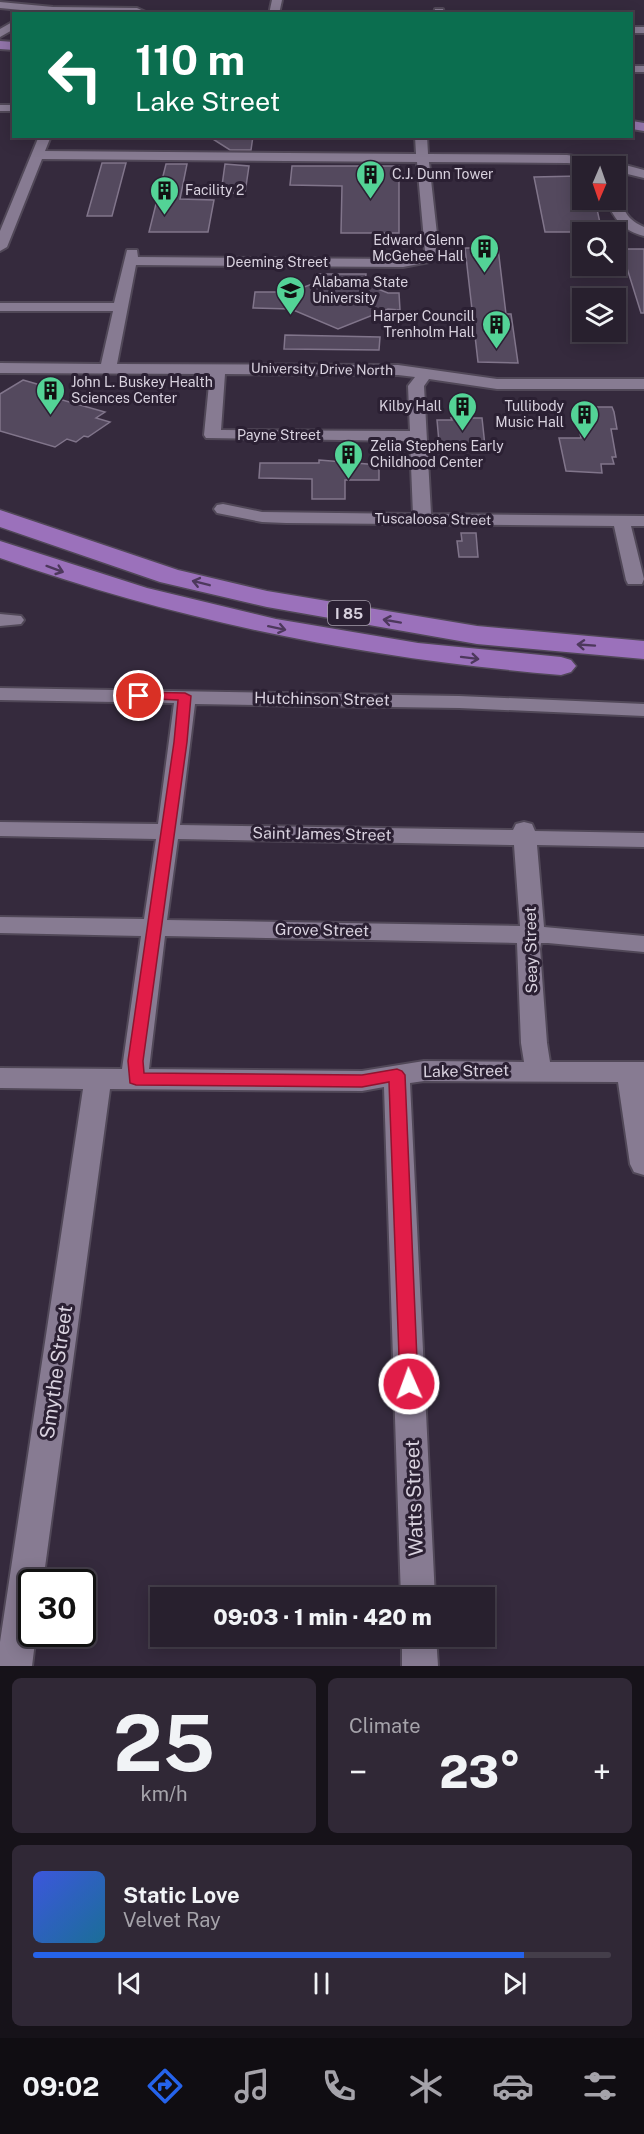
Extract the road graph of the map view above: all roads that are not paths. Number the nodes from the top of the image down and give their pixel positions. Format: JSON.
{"nodes":[{"id":1,"x":0,"y":5,"type":"edge"},
{"id":2,"x":35,"y":7,"type":"edge"},
{"id":3,"x":126,"y":12,"type":"edge"},
{"id":4,"x":44,"y":138,"type":"edge"},
{"id":5,"x":421,"y":138,"type":"edge"},
{"id":6,"x":38,"y":155,"type":"junction"},
{"id":7,"x":422,"y":158,"type":"junction"},
{"id":8,"x":572,"y":160,"type":"edge"},
{"id":9,"x":628,"y":170,"type":"edge"},
{"id":10,"x":644,"y":174,"type":"edge"},
{"id":11,"x":617,"y":210,"type":"edge"},
{"id":12,"x":644,"y":232,"type":"edge"},
{"id":13,"x":0,"y":247,"type":"edge"},
{"id":14,"x":0,"y":307,"type":"edge"},
{"id":15,"x":120,"y":307,"type":"junction"},
{"id":16,"x":0,"y":368,"type":"edge"},
{"id":17,"x":108,"y":368,"type":"junction"},
{"id":18,"x":218,"y":368,"type":"junction"},
{"id":19,"x":424,"y":374,"type":"junction"},
{"id":20,"x":644,"y":384,"type":"edge"},
{"id":21,"x":418,"y":436,"type":"junction"},
{"id":22,"x":223,"y":509,"type":"dead end"},
{"id":23,"x":0,"y":518,"type":"edge"},
{"id":24,"x":422,"y":519,"type":"junction"},
{"id":25,"x":621,"y":520,"type":"junction"},
{"id":26,"x":644,"y":521,"type":"edge"},
{"id":27,"x":0,"y":549,"type":"edge"},
{"id":28,"x":635,"y":580,"type":"dead end"},
{"id":29,"x":644,"y":650,"type":"edge"},
{"id":30,"x":644,"y":671,"type":"edge"},
{"id":31,"x":0,"y":694,"type":"edge"},
{"id":32,"x":185,"y":696,"type":"junction"},
{"id":33,"x":644,"y":710,"type":"edge"},
{"id":34,"x":0,"y":829,"type":"edge"},
{"id":35,"x":166,"y":831,"type":"junction"},
{"id":36,"x":524,"y":834,"type":"junction"},
{"id":37,"x":644,"y":840,"type":"edge"},
{"id":38,"x":0,"y":925,"type":"edge"},
{"id":39,"x":154,"y":926,"type":"junction"},
{"id":40,"x":531,"y":935,"type":"junction"},
{"id":41,"x":644,"y":944,"type":"edge"},
{"id":42,"x":539,"y":1070,"type":"junction"},
{"id":43,"x":637,"y":1072,"type":"edge"},
{"id":44,"x":397,"y":1075,"type":"junction"},
{"id":45,"x":0,"y":1078,"type":"edge"},
{"id":46,"x":98,"y":1079,"type":"junction"},
{"id":47,"x":136,"y":1079,"type":"junction"},
{"id":48,"x":644,"y":1164,"type":"edge"},
{"id":49,"x":418,"y":1587,"type":"edge"},
{"id":50,"x":419,"y":1647,"type":"edge"},
{"id":51,"x":14,"y":1666,"type":"edge"},
{"id":52,"x":420,"y":1666,"type":"edge"}],
"edges":[{"from":1,"to":2,"type":"street"},
{"from":2,"to":3,"type":"street"},
{"from":4,"to":6,"type":"street"},
{"from":5,"to":7,"type":"street"},
{"from":6,"to":7,"type":"street"},
{"from":6,"to":13,"type":"street"},
{"from":7,"to":8,"type":"street"},
{"from":7,"to":15,"type":"street","name":"Deeming Street"},
{"from":9,"to":10,"type":"street"},
{"from":11,"to":12,"type":"street"},
{"from":14,"to":15,"type":"street"},
{"from":15,"to":17,"type":"street"},
{"from":16,"to":17,"type":"street","name":"University Drive North"},
{"from":17,"to":18,"type":"street","name":"University Drive North"},
{"from":18,"to":19,"type":"street","name":"University Drive North"},
{"from":18,"to":21,"type":"street","name":"Payne Street"},
{"from":19,"to":20,"type":"street","name":"University Drive North"},
{"from":19,"to":21,"type":"street"},
{"from":21,"to":24,"type":"street"},
{"from":22,"to":24,"type":"street","name":"Tuscaloosa Street"},
{"from":29,"to":23,"type":"highway","number":"I 85","one_way":true},
{"from":24,"to":25,"type":"street","name":"Tuscaloosa Street"},
{"from":25,"to":26,"type":"street","name":"Tuscaloosa Street"},
{"from":25,"to":28,"type":"street"},
{"from":27,"to":30,"type":"highway","number":"I 85","one_way":true},
{"from":31,"to":32,"type":"street","name":"Hutchinson Street"},
{"from":32,"to":33,"type":"street","name":"Hutchinson Street"},
{"from":32,"to":35,"type":"street"},
{"from":34,"to":35,"type":"street","name":"Saint James Street"},
{"from":35,"to":36,"type":"street","name":"Saint James Street"},
{"from":35,"to":39,"type":"street"},
{"from":36,"to":37,"type":"street","name":"Saint James Street"},
{"from":36,"to":40,"type":"street","name":"Seay Street"},
{"from":38,"to":39,"type":"street","name":"Grove Street"},
{"from":39,"to":40,"type":"street","name":"Grove Street"},
{"from":39,"to":47,"type":"street"},
{"from":40,"to":41,"type":"street","name":"Grove Street"},
{"from":40,"to":42,"type":"street","name":"Seay Street"},
{"from":42,"to":43,"type":"street","name":"Lake Street"},
{"from":42,"to":44,"type":"street","name":"Lake Street"},
{"from":43,"to":48,"type":"street"},
{"from":44,"to":47,"type":"street","name":"Lake Street"},
{"from":44,"to":49,"type":"street","name":"Watts Street"},
{"from":45,"to":46,"type":"street","name":"Lake Street"},
{"from":46,"to":47,"type":"street","name":"Lake Street"},
{"from":46,"to":51,"type":"street","name":"Smythe Street"},
{"from":50,"to":52,"type":"street"}]}
